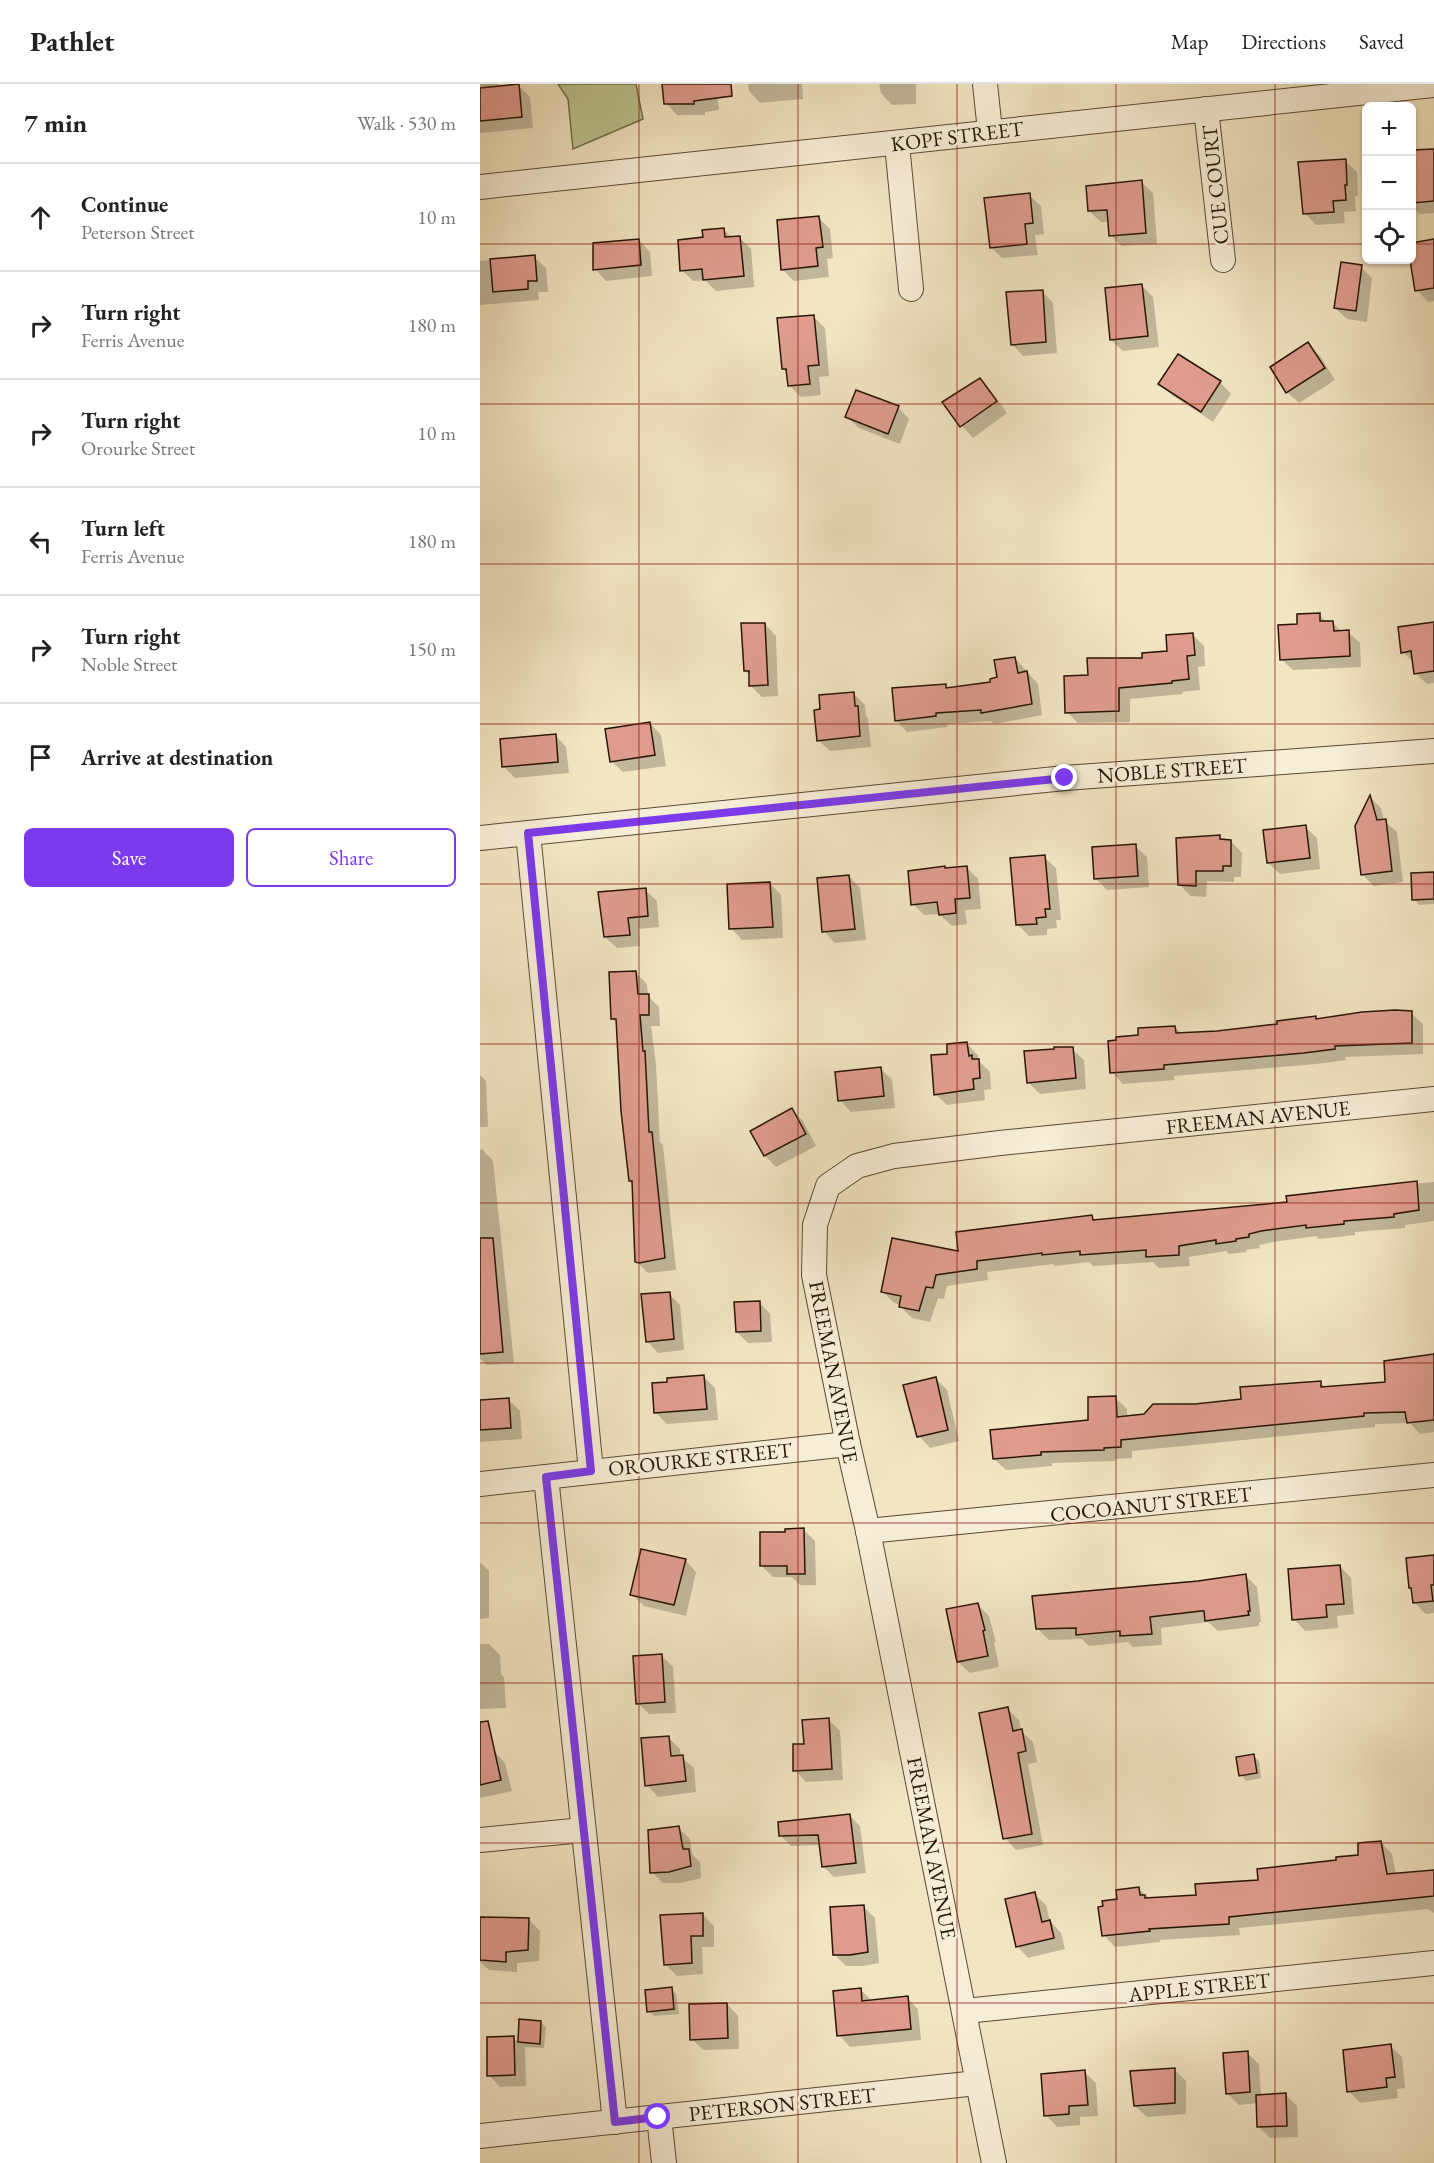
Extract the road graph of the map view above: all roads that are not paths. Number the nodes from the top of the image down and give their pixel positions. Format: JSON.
{"nodes":[{"id":1,"x":985,"y":84,"type":"edge"},
{"id":2,"x":1434,"y":85,"type":"edge"},
{"id":3,"x":1206,"y":109,"type":"junction"},
{"id":4,"x":990,"y":131,"type":"junction"},
{"id":5,"x":897,"y":144,"type":"junction"},
{"id":6,"x":480,"y":187,"type":"edge"},
{"id":7,"x":1223,"y":260,"type":"dead end"},
{"id":8,"x":911,"y":289,"type":"dead end"},
{"id":9,"x":1434,"y":751,"type":"edge"},
{"id":10,"x":528,"y":833,"type":"junction"},
{"id":11,"x":480,"y":838,"type":"edge"},
{"id":12,"x":1434,"y":1099,"type":"edge"},
{"id":13,"x":848,"y":1444,"type":"junction"},
{"id":14,"x":591,"y":1471,"type":"junction"},
{"id":15,"x":1434,"y":1475,"type":"edge"},
{"id":16,"x":546,"y":1477,"type":"junction"},
{"id":17,"x":480,"y":1484,"type":"edge"},
{"id":18,"x":868,"y":1532,"type":"junction"},
{"id":19,"x":583,"y":1830,"type":"junction"},
{"id":20,"x":480,"y":1840,"type":"edge"},
{"id":21,"x":1434,"y":1963,"type":"edge"},
{"id":22,"x":965,"y":2011,"type":"junction"},
{"id":23,"x":977,"y":2083,"type":"junction"},
{"id":24,"x":658,"y":2117,"type":"junction"},
{"id":25,"x":615,"y":2122,"type":"junction"},
{"id":26,"x":480,"y":2136,"type":"edge"},
{"id":27,"x":664,"y":2163,"type":"edge"},
{"id":28,"x":994,"y":2163,"type":"edge"}],
"edges":[{"from":1,"to":4,"type":"street"},
{"from":2,"to":3,"type":"street","name":"KOPF STREET"},
{"from":3,"to":4,"type":"street","name":"KOPF STREET"},
{"from":3,"to":7,"type":"street","name":"CUE COURT"},
{"from":4,"to":5,"type":"street","name":"KOPF STREET"},
{"from":5,"to":6,"type":"street","name":"KOPF STREET"},
{"from":5,"to":8,"type":"street"},
{"from":9,"to":10,"type":"street","name":"NOBLE STREET"},
{"from":10,"to":11,"type":"street","name":"NOBLE STREET"},
{"from":10,"to":14,"type":"street"},
{"from":12,"to":13,"type":"street","name":"FREEMAN AVENUE"},
{"from":13,"to":14,"type":"street","name":"OROURKE STREET"},
{"from":13,"to":18,"type":"street","name":"FREEMAN AVENUE"},
{"from":14,"to":16,"type":"street","name":"OROURKE STREET"},
{"from":15,"to":18,"type":"street","name":"COCOANUT STREET"},
{"from":16,"to":17,"type":"street","name":"OROURKE STREET"},
{"from":16,"to":19,"type":"street"},
{"from":18,"to":22,"type":"street","name":"FREEMAN AVENUE"},
{"from":19,"to":20,"type":"street"},
{"from":19,"to":25,"type":"street"},
{"from":21,"to":22,"type":"street","name":"APPLE STREET"},
{"from":22,"to":23,"type":"street","name":"FREEMAN AVENUE"},
{"from":23,"to":24,"type":"street","name":"PETERSON STREET"},
{"from":23,"to":28,"type":"street","name":"FREEMAN AVENUE"},
{"from":24,"to":25,"type":"street","name":"PETERSON STREET"},
{"from":24,"to":27,"type":"street"},
{"from":25,"to":26,"type":"street","name":"PETERSON STREET"}]}
